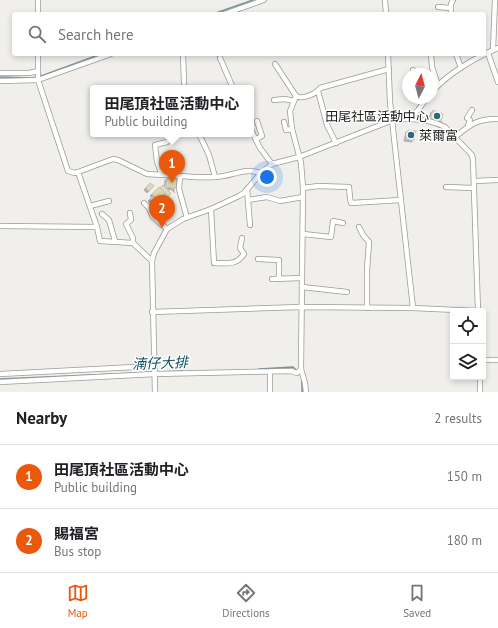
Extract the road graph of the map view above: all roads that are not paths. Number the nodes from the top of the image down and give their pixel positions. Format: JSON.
{"nodes":[{"id":1,"x":38,"y":0,"type":"edge"},
{"id":2,"x":264,"y":0,"type":"edge"},
{"id":3,"x":385,"y":0,"type":"edge"},
{"id":4,"x":453,"y":0,"type":"edge"},
{"id":5,"x":495,"y":0,"type":"edge"},
{"id":6,"x":438,"y":8,"type":"dead end"},
{"id":7,"x":451,"y":8,"type":"junction"},
{"id":8,"x":38,"y":12,"type":"edge"},
{"id":9,"x":230,"y":12,"type":"edge"},
{"id":10,"x":386,"y":12,"type":"edge"},
{"id":11,"x":451,"y":12,"type":"edge"},
{"id":12,"x":498,"y":48,"type":"edge"},
{"id":13,"x":491,"y":52,"type":"junction"},
{"id":14,"x":486,"y":55,"type":"edge"},
{"id":15,"x":38,"y":56,"type":"edge"},
{"id":16,"x":105,"y":56,"type":"edge"},
{"id":17,"x":183,"y":56,"type":"edge"},
{"id":18,"x":388,"y":56,"type":"edge"},
{"id":19,"x":431,"y":56,"type":"edge"},
{"id":20,"x":457,"y":56,"type":"edge"},
{"id":21,"x":484,"y":56,"type":"edge"},
{"id":22,"x":220,"y":58,"type":"dead end"},
{"id":23,"x":275,"y":64,"type":"dead end"},
{"id":24,"x":432,"y":68,"type":"edge"},
{"id":25,"x":461,"y":68,"type":"junction"},
{"id":26,"x":389,"y":69,"type":"junction"},
{"id":27,"x":38,"y":71,"type":"junction"},
{"id":28,"x":0,"y":73,"type":"edge"},
{"id":29,"x":38,"y":80,"type":"junction"},
{"id":30,"x":0,"y":81,"type":"edge"},
{"id":31,"x":498,"y":82,"type":"edge"},
{"id":32,"x":184,"y":83,"type":"dead end"},
{"id":33,"x":232,"y":85,"type":"edge"},
{"id":34,"x":438,"y":86,"type":"edge"},
{"id":35,"x":318,"y":91,"type":"junction"},
{"id":36,"x":296,"y":96,"type":"junction"},
{"id":37,"x":274,"y":100,"type":"dead end"},
{"id":38,"x":294,"y":101,"type":"junction"},
{"id":39,"x":422,"y":104,"type":"edge"},
{"id":40,"x":472,"y":110,"type":"dead end"},
{"id":41,"x":409,"y":118,"type":"junction"},
{"id":42,"x":498,"y":119,"type":"edge"},
{"id":43,"x":392,"y":120,"type":"junction"},
{"id":44,"x":257,"y":121,"type":"dead end"},
{"id":45,"x":284,"y":122,"type":"dead end"},
{"id":46,"x":468,"y":126,"type":"junction"},
{"id":47,"x":292,"y":129,"type":"junction"},
{"id":48,"x":254,"y":135,"type":"edge"},
{"id":49,"x":200,"y":137,"type":"edge"},
{"id":50,"x":455,"y":137,"type":"junction"},
{"id":51,"x":256,"y":139,"type":"junction"},
{"id":52,"x":167,"y":142,"type":"dead end"},
{"id":53,"x":336,"y":142,"type":"junction"},
{"id":54,"x":299,"y":157,"type":"junction"},
{"id":55,"x":272,"y":164,"type":"junction"},
{"id":56,"x":78,"y":172,"type":"junction"},
{"id":57,"x":260,"y":173,"type":"junction"},
{"id":58,"x":162,"y":175,"type":"junction"},
{"id":59,"x":180,"y":176,"type":"junction"},
{"id":60,"x":215,"y":177,"type":"junction"},
{"id":61,"x":498,"y":180,"type":"edge"},
{"id":62,"x":474,"y":181,"type":"junction"},
{"id":63,"x":446,"y":187,"type":"dead end"},
{"id":64,"x":303,"y":188,"type":"junction"},
{"id":65,"x":474,"y":188,"type":"junction"},
{"id":66,"x":247,"y":189,"type":"junction"},
{"id":67,"x":303,"y":197,"type":"junction"},
{"id":68,"x":248,"y":200,"type":"junction"},
{"id":69,"x":401,"y":200,"type":"junction"},
{"id":70,"x":109,"y":201,"type":"dead end"},
{"id":71,"x":144,"y":203,"type":"dead end"},
{"id":72,"x":90,"y":206,"type":"junction"},
{"id":73,"x":211,"y":209,"type":"junction"},
{"id":74,"x":130,"y":213,"type":"dead end"},
{"id":75,"x":102,"y":214,"type":"dead end"},
{"id":76,"x":183,"y":218,"type":"junction"},
{"id":77,"x":343,"y":223,"type":"dead end"},
{"id":78,"x":0,"y":226,"type":"edge"},
{"id":79,"x":250,"y":226,"type":"dead end"},
{"id":80,"x":97,"y":227,"type":"junction"},
{"id":81,"x":359,"y":228,"type":"dead end"},
{"id":82,"x":167,"y":229,"type":"junction"},
{"id":83,"x":303,"y":234,"type":"junction"},
{"id":84,"x":242,"y":238,"type":"dead end"},
{"id":85,"x":115,"y":241,"type":"junction"},
{"id":86,"x":133,"y":243,"type":"junction"},
{"id":87,"x":258,"y":260,"type":"dead end"},
{"id":88,"x":152,"y":261,"type":"junction"},
{"id":89,"x":302,"y":278,"type":"junction"},
{"id":90,"x":272,"y":279,"type":"dead end"},
{"id":91,"x":279,"y":279,"type":"junction"},
{"id":92,"x":302,"y":287,"type":"junction"},
{"id":93,"x":347,"y":292,"type":"dead end"},
{"id":94,"x":301,"y":307,"type":"junction"},
{"id":95,"x":367,"y":308,"type":"junction"},
{"id":96,"x":413,"y":308,"type":"junction"},
{"id":97,"x":478,"y":308,"type":"edge"},
{"id":98,"x":450,"y":310,"type":"edge"},
{"id":99,"x":152,"y":312,"type":"junction"},
{"id":100,"x":486,"y":360,"type":"edge"},
{"id":101,"x":498,"y":360,"type":"edge"},
{"id":102,"x":154,"y":371,"type":"junction"},
{"id":103,"x":299,"y":371,"type":"junction"},
{"id":104,"x":270,"y":372,"type":"junction"},
{"id":105,"x":0,"y":374,"type":"edge"},
{"id":106,"x":480,"y":380,"type":"edge"},
{"id":107,"x":0,"y":382,"type":"edge"},
{"id":108,"x":155,"y":392,"type":"edge"},
{"id":109,"x":270,"y":392,"type":"edge"},
{"id":110,"x":306,"y":392,"type":"edge"},
{"id":111,"x":480,"y":392,"type":"edge"}],
"edges":[{"from":1,"to":8,"type":"street"},
{"from":2,"to":9,"type":"street"},
{"from":3,"to":10,"type":"street"},
{"from":4,"to":7,"type":"street"},
{"from":5,"to":13,"type":"street"},
{"from":6,"to":7,"type":"street"},
{"from":7,"to":11,"type":"street"},
{"from":12,"to":13,"type":"street"},
{"from":13,"to":14,"type":"street"},
{"from":13,"to":31,"type":"street"},
{"from":15,"to":27,"type":"street"},
{"from":16,"to":29,"type":"street"},
{"from":17,"to":32,"type":"street"},
{"from":18,"to":26,"type":"street"},
{"from":19,"to":24,"type":"street"},
{"from":20,"to":25,"type":"street"},
{"from":21,"to":25,"type":"street"},
{"from":22,"to":33,"type":"street"},
{"from":23,"to":36,"type":"street"},
{"from":25,"to":34,"type":"street"},
{"from":26,"to":35,"type":"street"},
{"from":26,"to":43,"type":"street"},
{"from":27,"to":28,"type":"street"},
{"from":27,"to":29,"type":"street"},
{"from":29,"to":30,"type":"street"},
{"from":29,"to":56,"type":"street"},
{"from":35,"to":36,"type":"street"},
{"from":35,"to":53,"type":"street"},
{"from":36,"to":38,"type":"street"},
{"from":37,"to":38,"type":"street"},
{"from":38,"to":47,"type":"street"},
{"from":39,"to":41,"type":"street"},
{"from":40,"to":46,"type":"street"},
{"from":41,"to":43,"type":"street"},
{"from":41,"to":50,"type":"street"},
{"from":42,"to":46,"type":"street"},
{"from":43,"to":53,"type":"street"},
{"from":43,"to":69,"type":"street"},
{"from":44,"to":51,"type":"street"},
{"from":45,"to":47,"type":"street"},
{"from":46,"to":50,"type":"street"},
{"from":47,"to":54,"type":"street"},
{"from":48,"to":51,"type":"street"},
{"from":49,"to":60,"type":"street"},
{"from":50,"to":62,"type":"street"},
{"from":51,"to":55,"type":"street"},
{"from":52,"to":58,"type":"street"},
{"from":53,"to":54,"type":"street"},
{"from":54,"to":55,"type":"street"},
{"from":54,"to":64,"type":"street"},
{"from":55,"to":57,"type":"street"},
{"from":56,"to":58,"type":"street"},
{"from":56,"to":72,"type":"street"},
{"from":57,"to":60,"type":"street"},
{"from":57,"to":66,"type":"street"},
{"from":58,"to":59,"type":"street"},
{"from":59,"to":60,"type":"street"},
{"from":59,"to":76,"type":"street"},
{"from":61,"to":62,"type":"street"},
{"from":62,"to":65,"type":"street"},
{"from":63,"to":65,"type":"street"},
{"from":64,"to":67,"type":"street"},
{"from":64,"to":69,"type":"street"},
{"from":65,"to":97,"type":"street"},
{"from":66,"to":68,"type":"street"},
{"from":66,"to":73,"type":"street"},
{"from":67,"to":68,"type":"street"},
{"from":67,"to":83,"type":"street"},
{"from":68,"to":79,"type":"street"},
{"from":69,"to":96,"type":"street"},
{"from":70,"to":72,"type":"street"},
{"from":71,"to":82,"type":"street"},
{"from":72,"to":80,"type":"street"},
{"from":73,"to":76,"type":"street"},
{"from":73,"to":84,"type":"street"},
{"from":74,"to":86,"type":"street"},
{"from":75,"to":85,"type":"street"},
{"from":76,"to":82,"type":"street"},
{"from":77,"to":83,"type":"street"},
{"from":78,"to":80,"type":"street"},
{"from":80,"to":85,"type":"street"},
{"from":81,"to":95,"type":"street"},
{"from":82,"to":88,"type":"street"},
{"from":83,"to":89,"type":"street"},
{"from":85,"to":86,"type":"street"},
{"from":86,"to":88,"type":"street"},
{"from":87,"to":91,"type":"street"},
{"from":88,"to":99,"type":"street"},
{"from":89,"to":91,"type":"street"},
{"from":89,"to":92,"type":"street"},
{"from":90,"to":91,"type":"street"},
{"from":92,"to":93,"type":"street"},
{"from":92,"to":94,"type":"street"},
{"from":94,"to":95,"type":"street"},
{"from":94,"to":99,"type":"street"},
{"from":94,"to":103,"type":"street"},
{"from":95,"to":96,"type":"street"},
{"from":96,"to":98,"type":"street"},
{"from":99,"to":102,"type":"street"},
{"from":100,"to":101,"type":"street"},
{"from":102,"to":104,"type":"street"},
{"from":102,"to":105,"type":"street"},
{"from":102,"to":107,"type":"street"},
{"from":102,"to":108,"type":"street"},
{"from":103,"to":104,"type":"street"},
{"from":103,"to":110,"type":"street"},
{"from":104,"to":109,"type":"street"},
{"from":106,"to":111,"type":"street"}]}
